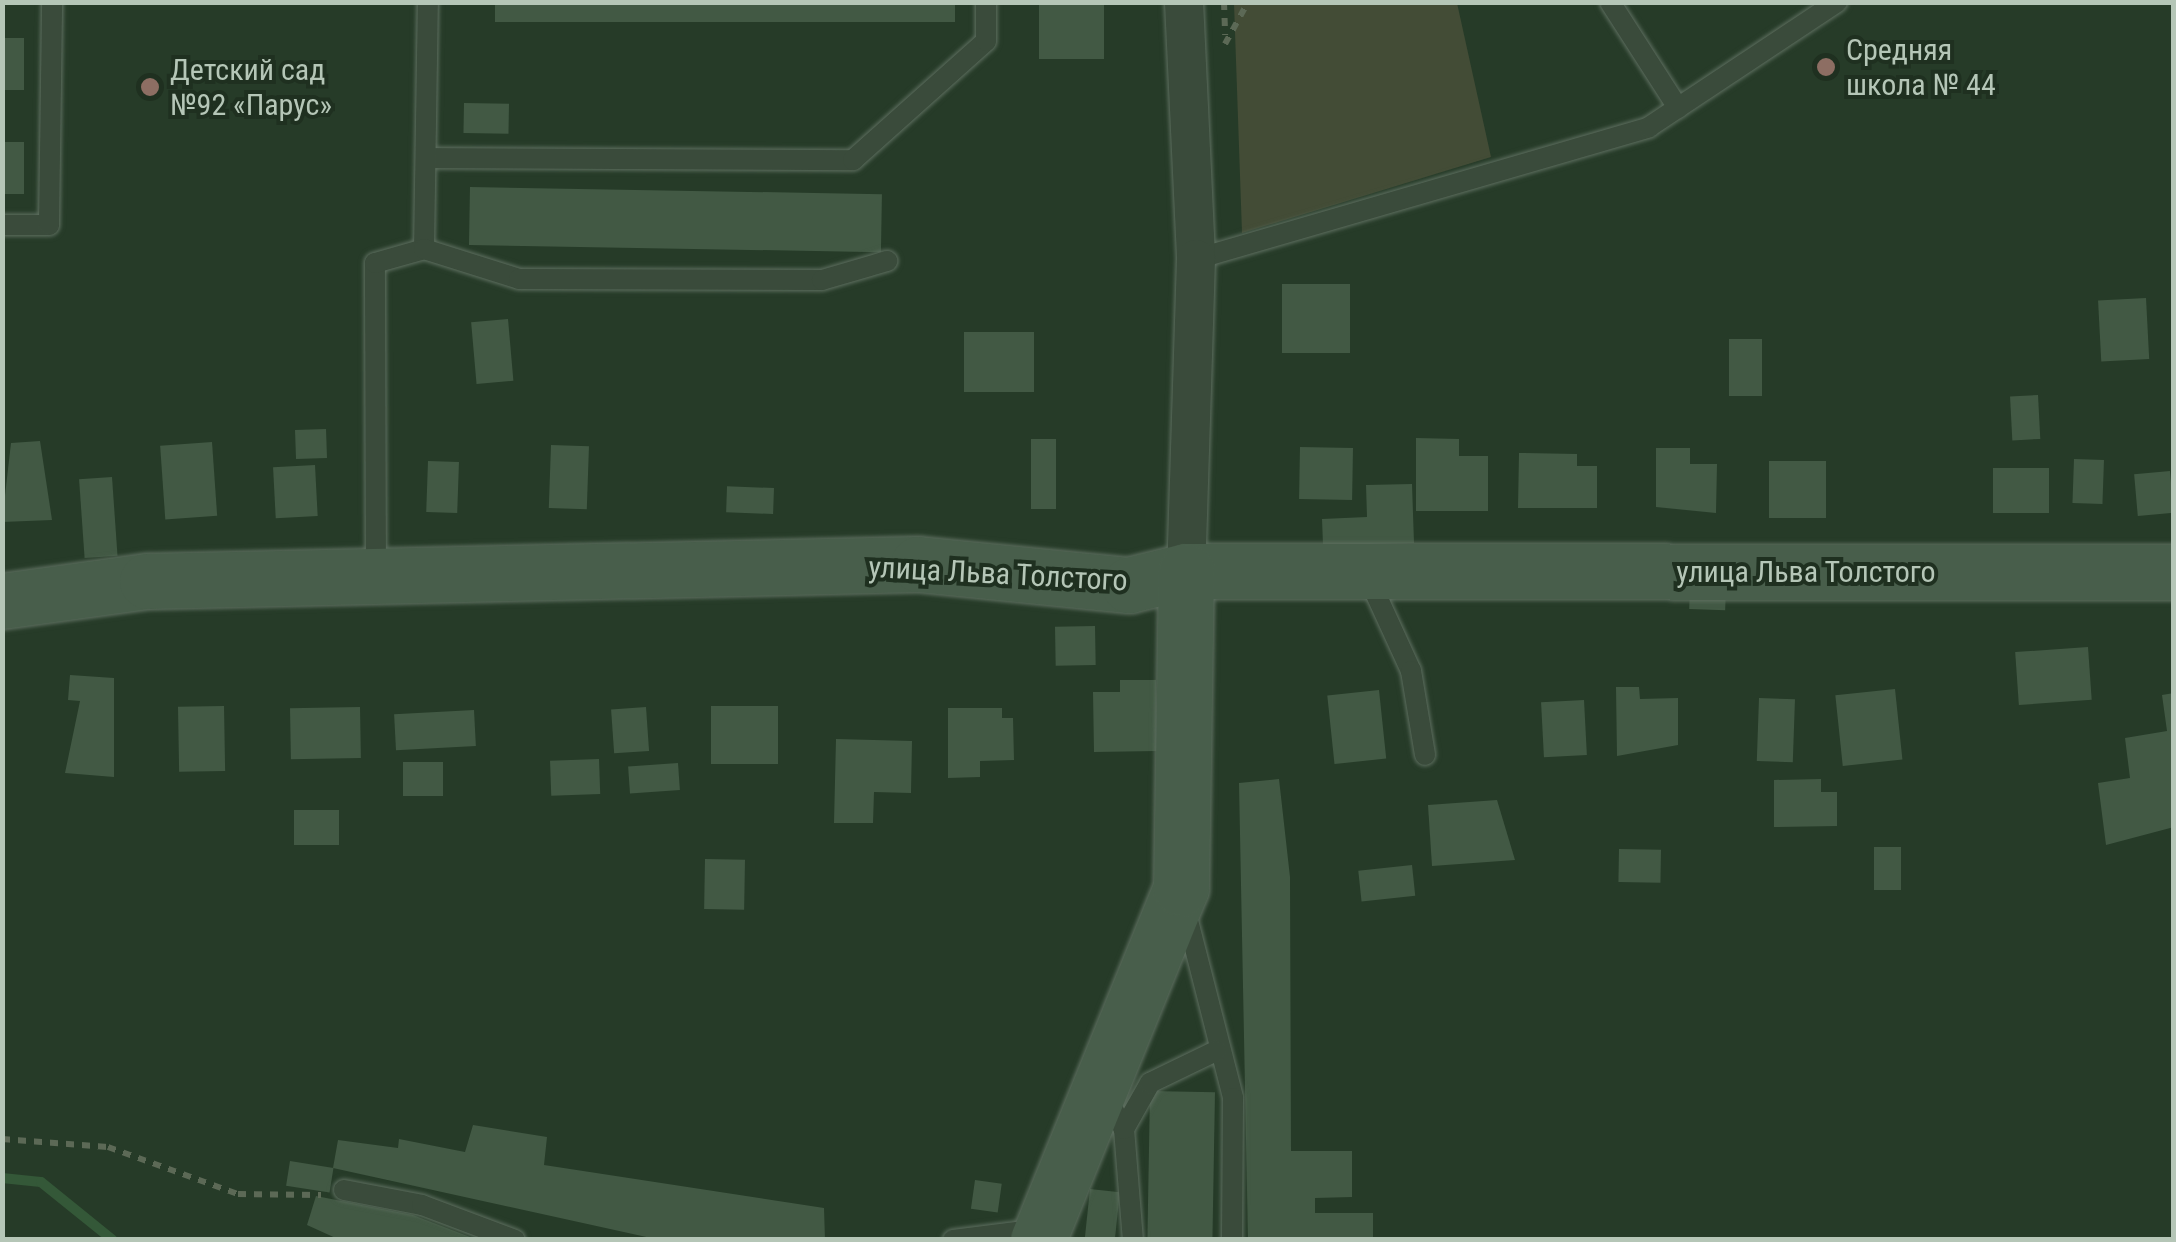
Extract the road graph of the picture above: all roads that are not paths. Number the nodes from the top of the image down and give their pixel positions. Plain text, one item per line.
1 (52, 2) edge
2 (428, 2) edge
3 (986, 2) edge
4 (1184, 2) edge
5 (1610, 2) edge
6 (1838, 2) edge
7 (1678, 108) junction
8 (426, 158) junction
9 (2, 225) edge
10 (424, 249) junction
11 (1196, 259) junction
12 (887, 261) dead end
13 (1186, 572) junction
14 (1365, 572) junction
15 (2174, 572) edge
16 (376, 581) junction
17 (2, 601) edge
18 (1425, 755) dead end
19 (1181, 888) junction
20 (1216, 1051) junction
21 (1112, 1109) junction
22 (344, 1190) road end
23 (1040, 1234) edge
24 (516, 1240) edge
25 (954, 1240) edge
26 (1133, 1240) edge
27 (1232, 1240) edge

1 - 9 lane
2 - 8 lane
3 - 8 lane
4 - 11 street
5 - 7 lane
6 - 7 lane
7 - 11 lane
8 - 10 lane
10 - 12 lane
10 - 16 lane
11 - 13 street
13 - 14 street, улица Льва Толстого
13 - 16 street, улица Льва Толстого
13 - 19 street
14 - 15 street, улица Льва Толстого
14 - 18 lane
16 - 17 street, улица Льва Толстого
19 - 20 lane
19 - 21 street
20 - 21 lane
20 - 27 lane
21 - 23 street
21 - 26 lane
22 - 24 lane
23 - 25 lane

